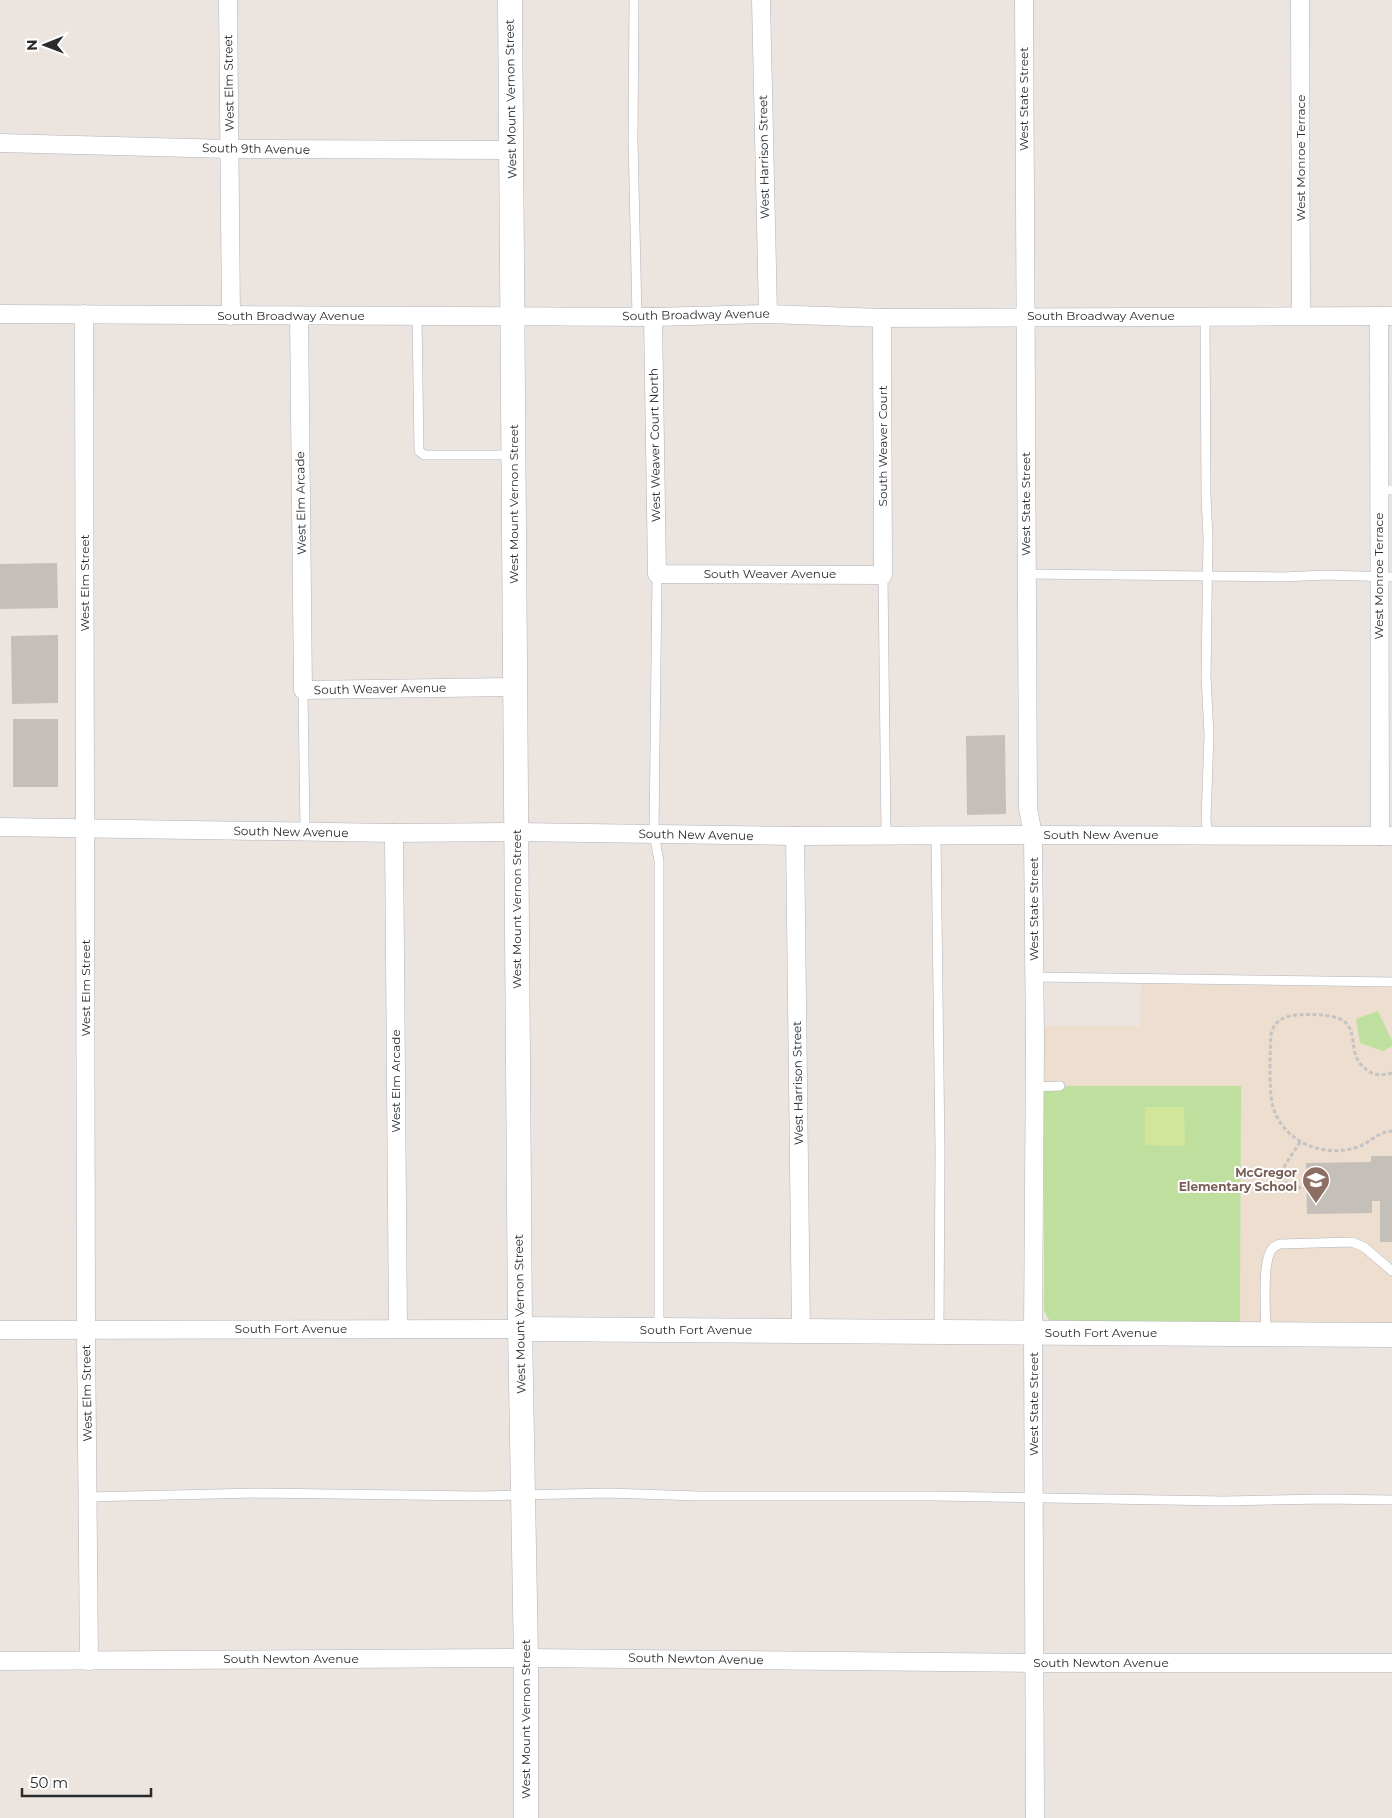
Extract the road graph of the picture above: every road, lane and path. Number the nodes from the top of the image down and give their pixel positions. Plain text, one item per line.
1 (228, 0) edge
2 (510, 0) edge
3 (634, 0) edge
4 (761, 0) edge
5 (1024, 0) edge
6 (1300, 0) edge
7 (0, 143) edge
8 (230, 149) junction
9 (512, 150) junction
10 (0, 314) edge
11 (84, 314) junction
12 (768, 314) junction
13 (417, 315) junction
14 (513, 315) junction
15 (230, 316) junction
16 (300, 316) junction
17 (645, 316) junction
18 (1025, 316) junction
19 (1206, 316) junction
20 (1302, 316) junction
21 (1385, 316) edge
22 (882, 318) junction
23 (514, 455) junction
24 (1386, 490) edge
25 (657, 574) junction
26 (1027, 574) junction
27 (883, 575) junction
28 (1208, 577) junction
29 (1386, 577) edge
30 (516, 686) junction
31 (303, 690) junction
32 (1386, 741) edge
33 (0, 828) edge
34 (86, 829) junction
35 (305, 832) junction
36 (516, 832) junction
37 (394, 833) junction
38 (654, 834) junction
39 (886, 835) junction
40 (936, 835) junction
41 (1034, 835) junction
42 (1208, 835) junction
43 (796, 836) junction
44 (1386, 836) edge
45 (1034, 978) junction
46 (1392, 982) edge
47 (1392, 1073) edge
48 (1060, 1086) dead end
49 (1034, 1087) junction
50 (1392, 1131) edge
51 (1300, 1142) junction
52 (1306, 1188) dead end
53 (1392, 1271) edge
54 (520, 1328) junction
55 (398, 1329) junction
56 (0, 1330) edge
57 (86, 1330) junction
58 (659, 1330) junction
59 (801, 1330) junction
60 (939, 1332) junction
61 (1033, 1333) junction
62 (1266, 1334) junction
63 (1392, 1335) edge
64 (523, 1495) junction
65 (88, 1497) junction
66 (1034, 1498) junction
67 (1392, 1500) edge
68 (526, 1658) junction
69 (0, 1661) edge
70 (89, 1661) junction
71 (1035, 1663) junction
72 (1392, 1663) edge
73 (526, 1818) edge
74 (1035, 1818) edge

1 - 8 street, West Elm Street
2 - 9 street, West Mount Vernon Street
3 - 17 lane
4 - 12 street, West Harrison Street
5 - 18 street, West State Street
6 - 20 street, West Monroe Terrace
7 - 8 street, South 9th Avenue
8 - 9 street, South 9th Avenue
8 - 15 street, West Elm Street
9 - 14 street, West Mount Vernon Street
10 - 11 street, South Broadway Avenue
11 - 15 street, South Broadway Avenue
11 - 34 street, West Elm Street
12 - 17 street, South Broadway Avenue
12 - 22 street, South Broadway Avenue
13 - 14 street, South Broadway Avenue
13 - 16 street, South Broadway Avenue
13 - 23 lane
14 - 17 street, South Broadway Avenue
14 - 23 street, West Mount Vernon Street
15 - 16 street, South Broadway Avenue
16 - 31 street, West Elm Arcade
17 - 25 street, West Weaver Court North
18 - 19 street, South Broadway Avenue
18 - 22 street, South Broadway Avenue
18 - 26 street, West State Street
19 - 20 street, South Broadway Avenue
19 - 28 lane
20 - 21 street, South Broadway Avenue
21 - 24 street, West Monroe Terrace
22 - 27 street, South Weaver Court
23 - 30 street, West Mount Vernon Street
24 - 29 street, West Monroe Terrace
25 - 27 street, South Weaver Avenue
25 - 38 lane
26 - 28 lane
26 - 41 street, West State Street
27 - 39 lane
28 - 29 lane
28 - 42 lane
29 - 32 street, West Monroe Terrace
30 - 31 street, South Weaver Avenue
30 - 36 street, West Mount Vernon Street
31 - 35 lane
32 - 44 street, West Monroe Terrace
33 - 34 street, South New Avenue
34 - 35 street, South New Avenue
34 - 57 street, West Elm Street
35 - 37 street, South New Avenue
36 - 37 street, South New Avenue
36 - 38 street, South New Avenue
36 - 54 street, West Mount Vernon Street
37 - 55 street, West Elm Arcade
38 - 43 street, South New Avenue
38 - 58 lane
39 - 40 street, South New Avenue
39 - 43 street, South New Avenue
40 - 41 street, South New Avenue
40 - 60 lane
41 - 42 street, South New Avenue
41 - 45 street, West State Street
42 - 44 street, South New Avenue
43 - 59 street, West Harrison Street
45 - 46 lane
45 - 49 street, West State Street
47 - 51 path
48 - 49 lane
49 - 61 street, West State Street
50 - 51 path
51 - 52 path
53 - 62 lane
54 - 55 street, South Fort Avenue
54 - 58 street, South Fort Avenue
54 - 64 street, West Mount Vernon Street
55 - 57 street, South Fort Avenue
56 - 57 street, South Fort Avenue
57 - 65 street, West Elm Street
58 - 59 street, South Fort Avenue
59 - 60 street, South Fort Avenue
60 - 61 street, South Fort Avenue
61 - 62 street, South Fort Avenue
61 - 66 street, West State Street
62 - 63 street, South Fort Avenue
64 - 65 lane
64 - 66 lane
64 - 68 street, West Mount Vernon Street
65 - 70 street, West Elm Street
66 - 67 lane
66 - 71 street, West State Street
68 - 70 street, South Newton Avenue
68 - 71 street, South Newton Avenue
68 - 73 street, West Mount Vernon Street
69 - 70 street, South Newton Avenue
71 - 72 street, South Newton Avenue
71 - 74 street, West State Street

